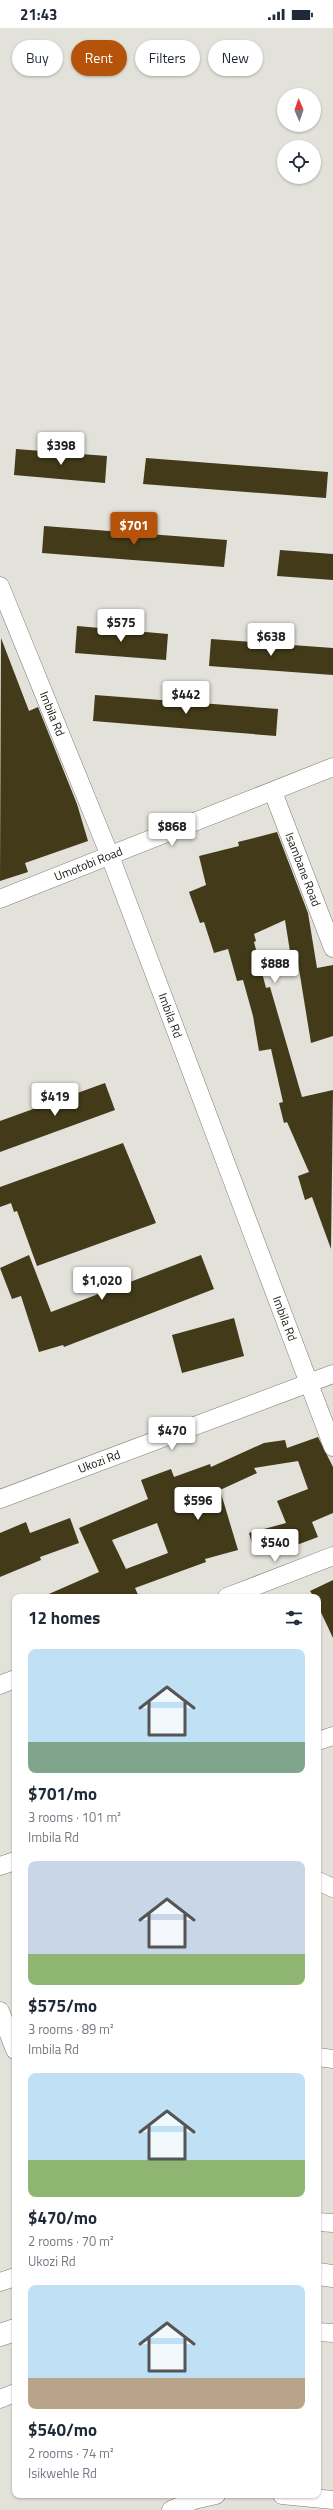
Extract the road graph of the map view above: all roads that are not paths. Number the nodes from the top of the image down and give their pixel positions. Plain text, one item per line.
1 (0, 586) edge
2 (333, 767) edge
3 (273, 792) junction
4 (110, 856) junction
5 (0, 899) edge
6 (333, 948) edge
7 (333, 1374) edge
8 (310, 1384) junction
9 (333, 1447) edge
10 (0, 1499) edge
11 (333, 1556) edge
12 (235, 1594) edge
13 (12, 1680) edge
14 (0, 1685) edge
15 (333, 1736) edge
16 (321, 1740) edge
17 (12, 1862) edge
18 (0, 1866) edge
19 (321, 1883) edge
20 (333, 1888) edge
21 (0, 2011) edge
22 (12, 2042) edge
23 (321, 2057) edge
24 (333, 2059) edge
25 (321, 2222) edge
26 (333, 2223) edge
27 (321, 2274) edge
28 (333, 2276) edge
29 (12, 2278) edge
30 (0, 2282) edge
31 (12, 2331) edge
32 (321, 2332) edge
33 (333, 2333) edge
34 (0, 2335) edge
35 (12, 2394) edge
36 (0, 2399) edge
37 (203, 2498) edge
38 (313, 2498) edge
39 (333, 2500) edge
40 (171, 2510) edge

1 - 4 street, Imbila Rd
2 - 3 street, Umotobi Road
3 - 4 street, Umotobi Road
3 - 6 street, Isambane Road
4 - 5 street, Umotobi Road
4 - 8 street, Imbila Rd
7 - 8 street, Ukozi Rd
8 - 9 street, Imbila Rd
8 - 10 street, Ukozi Rd
11 - 12 street
13 - 14 street
15 - 16 street
17 - 18 street
19 - 20 street
21 - 22 street
23 - 24 street
25 - 26 street
27 - 28 street
29 - 30 street
31 - 34 street
32 - 33 street
35 - 36 street
37 - 40 street
38 - 39 street

